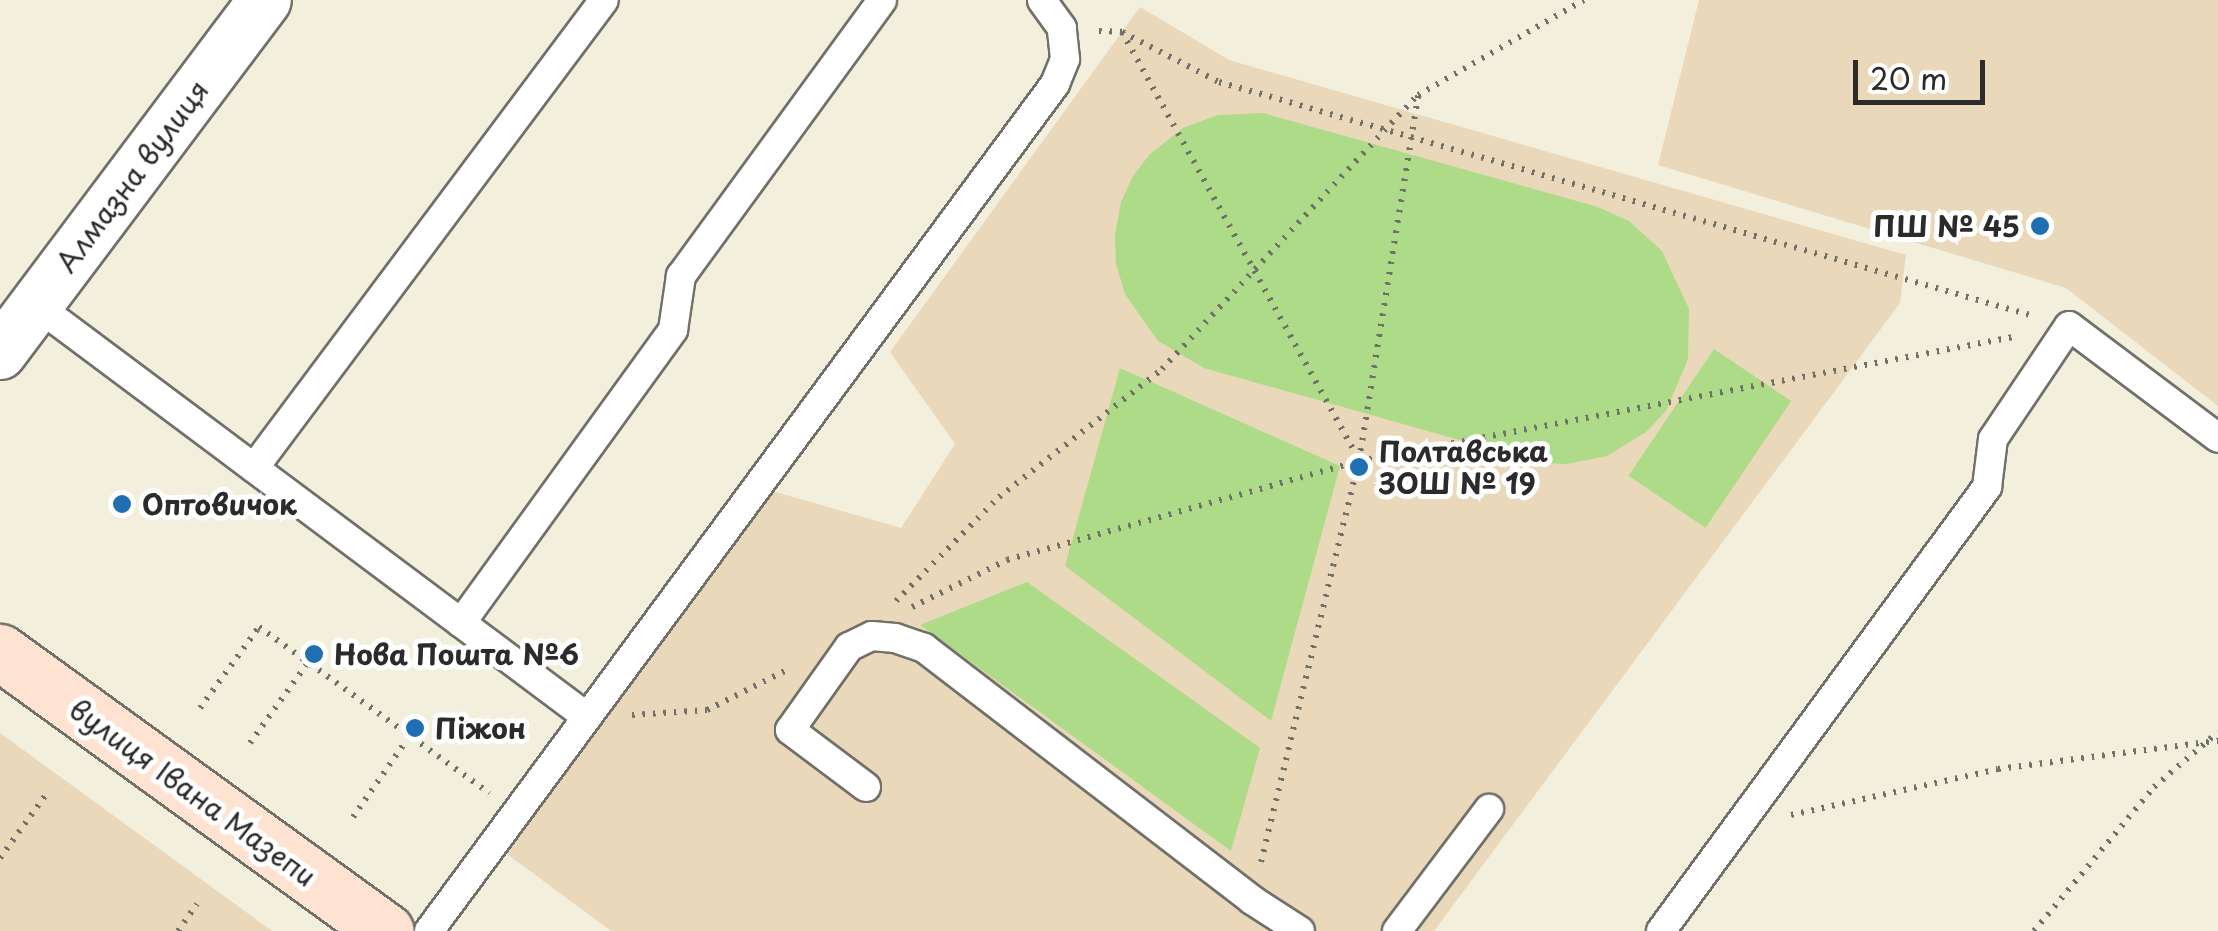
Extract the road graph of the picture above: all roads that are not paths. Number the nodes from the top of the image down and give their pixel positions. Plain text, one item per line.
1 (265, 0) edge
2 (604, 0) edge
3 (882, 0) edge
4 (1042, 0) edge
5 (36, 305) junction
6 (0, 353) edge
7 (2218, 438) edge
8 (254, 468) junction
9 (461, 623) junction
10 (0, 652) edge
11 (587, 717) junction
12 (866, 788) dead end
13 (1488, 809) dead end
14 (386, 931) edge
15 (429, 931) edge
16 (1300, 931) edge
17 (1398, 931) edge
18 (1661, 931) edge

1 - 5 street, Алмазна вулиця
2 - 8 lane
3 - 9 lane
4 - 11 lane
5 - 6 street, Алмазна вулиця
5 - 8 lane
7 - 18 lane
8 - 9 lane
9 - 11 lane
10 - 14 main road, вулиця Івана Мазепи
11 - 15 lane
12 - 16 lane
13 - 17 lane

